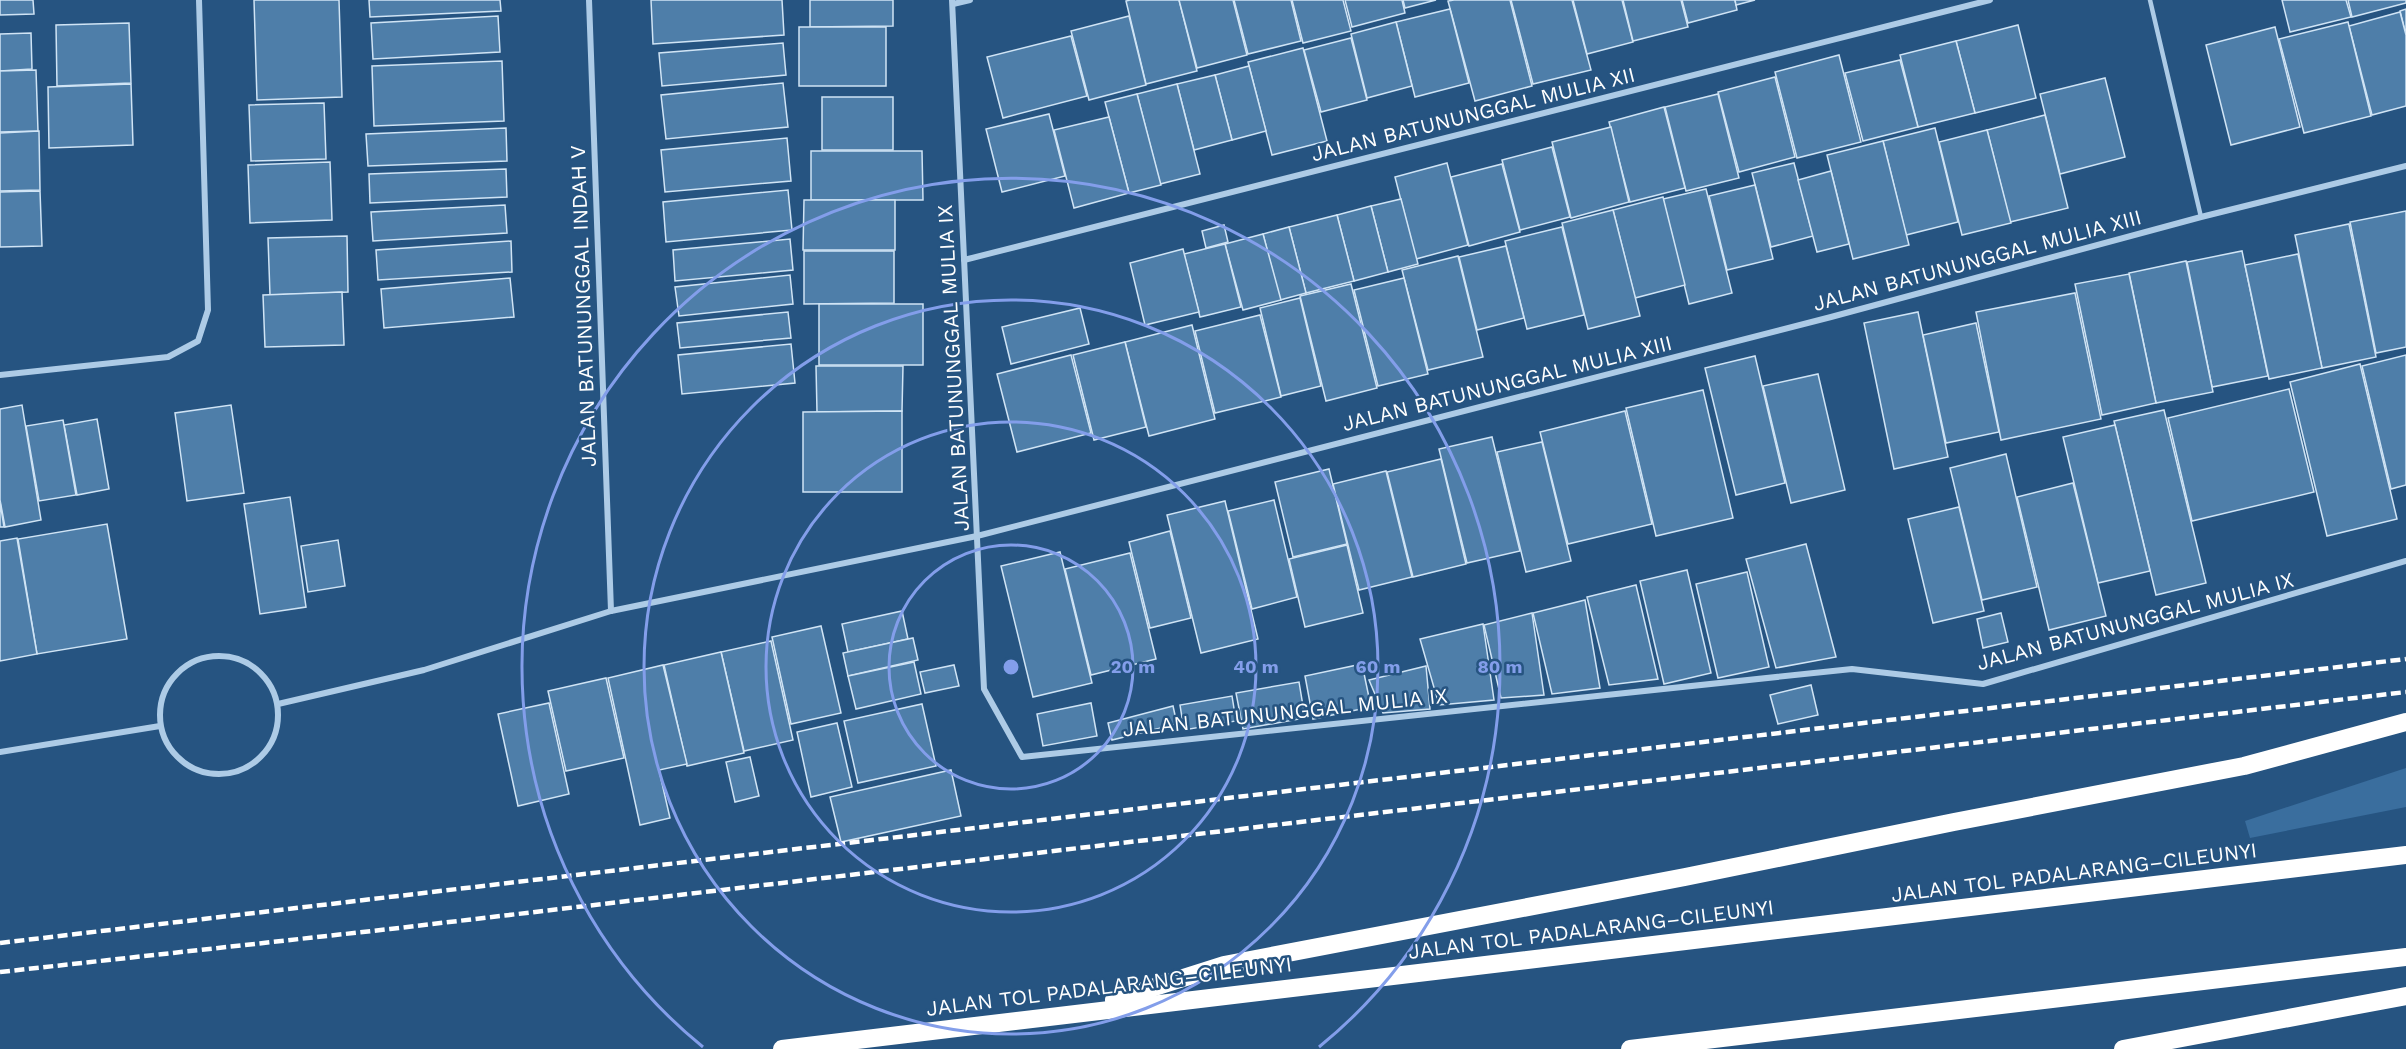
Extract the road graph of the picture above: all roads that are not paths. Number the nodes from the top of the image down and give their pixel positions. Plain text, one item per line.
1 (199, 0) edge
2 (589, 0) edge
3 (970, 0) edge
4 (1990, 0) edge
5 (2150, 0) edge
6 (952, 2) edge
7 (2406, 165) edge
8 (2201, 217) junction
9 (964, 260) junction
10 (0, 375) edge
11 (977, 536) junction
12 (2406, 561) edge
13 (611, 611) junction
14 (278, 704) junction
15 (2406, 722) edge
16 (160, 726) junction
17 (0, 752) edge
18 (2406, 855) edge
19 (2406, 957) edge
20 (2406, 996) edge
21 (1072, 1013) junction
22 (782, 1049) edge
23 (1630, 1049) edge
24 (2123, 1049) edge

1 - 10 street
2 - 13 street, JALAN BATUNUNGGAL INDAH V
3 - 6 street
4 - 9 street, JALAN BATUNUNGGAL MULIA XII
5 - 8 lane
6 - 9 street, JALAN BATUNUNGGAL MULIA IX
7 - 8 street, JALAN BATUNUNGGAL MULIA XIII
8 - 11 street, JALAN BATUNUNGGAL MULIA XIII
9 - 11 street, JALAN BATUNUNGGAL MULIA IX
11 - 12 street, JALAN BATUNUNGGAL MULIA IX
11 - 13 street, JALAN BATUNUNGGAL MULIA XIII
13 - 14 street, JALAN BATUNUNGGAL MULIA XIII
14 - 16 street
14 - 16 street
15 - 21 highway
16 - 17 street
18 - 21 highway, JALAN TOL PADALARANG–CILEUNYI
19 - 23 highway
20 - 24 highway
21 - 22 highway, JALAN TOL PADALARANG–CILEUNYI

